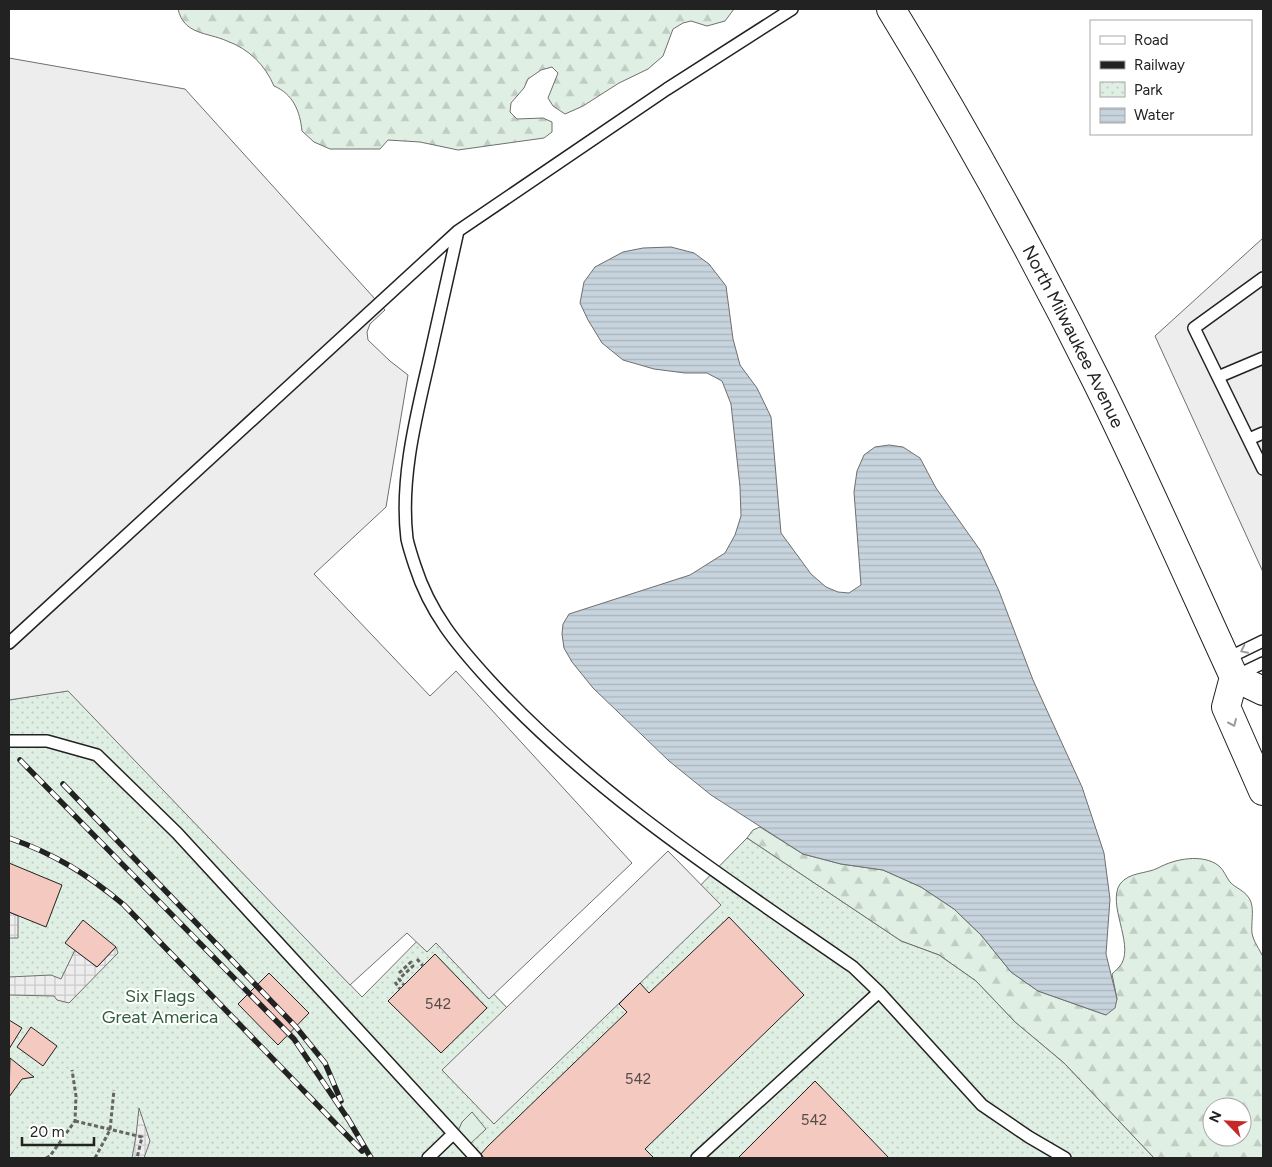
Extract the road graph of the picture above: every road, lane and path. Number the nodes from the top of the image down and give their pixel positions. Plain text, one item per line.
1 (792, 9) edge
2 (891, 9) edge
3 (458, 231) junction
4 (1263, 278) edge
5 (1263, 358) edge
6 (1218, 377) junction
7 (1263, 433) edge
8 (1249, 440) junction
9 (1263, 469) edge
10 (1263, 641) edge
11 (9, 643) edge
12 (1263, 663) edge
13 (1230, 668) junction
14 (1263, 691) edge
15 (9, 741) edge
16 (1263, 792) edge
17 (418, 959) dead end
18 (423, 966) dead end
19 (399, 974) dead end
20 (395, 982) dead end
21 (404, 985) dead end
22 (400, 988) dead end
23 (879, 992) junction
24 (72, 1070) dead end
25 (114, 1090) dead end
26 (75, 1121) junction
27 (110, 1130) junction
28 (453, 1134) junction
29 (51, 1157) edge
30 (46, 1158) edge
31 (95, 1158) edge
32 (137, 1158) edge
33 (428, 1158) edge
34 (476, 1158) edge
35 (697, 1158) edge
36 (1065, 1158) edge

1 - 3 lane
2 - 13 main road, North Milwaukee Avenue
3 - 11 lane
3 - 23 lane
4 - 6 lane
5 - 6 lane
6 - 8 lane
7 - 8 lane
8 - 9 lane
10 -> 13 lane
12 - 13 lane
13 - 14 main road
13 -> 16 main road
15 - 28 lane
17 - 18 path
19 - 21 path
20 - 22 path
23 - 35 lane
23 - 36 lane
24 - 26 path
25 - 27 path
26 - 27 path
26 - 29 path
27 - 31 path
27 - 32 path
28 - 33 lane
28 - 34 lane
29 - 30 path

